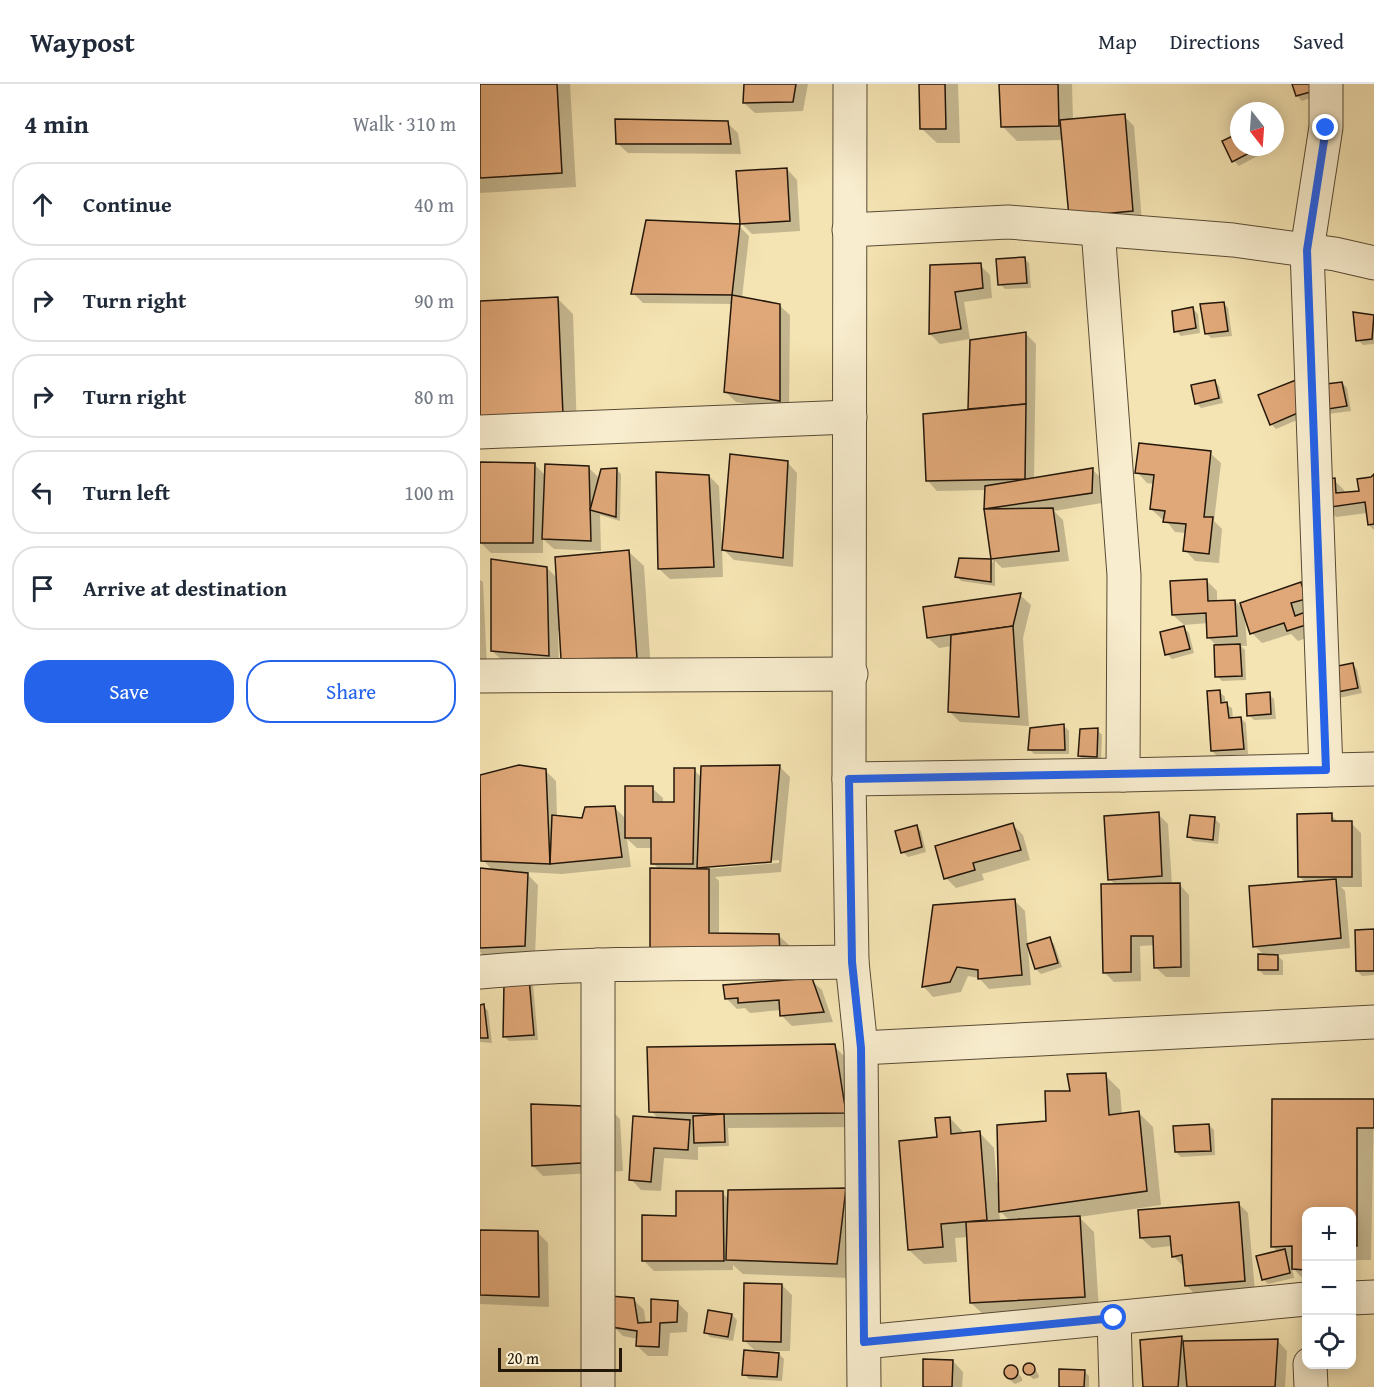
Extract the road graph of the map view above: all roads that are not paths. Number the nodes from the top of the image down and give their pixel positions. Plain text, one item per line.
1 (850, 84) edge
2 (1326, 84) edge
3 (1098, 229) junction
4 (849, 230) junction
5 (1307, 250) junction
6 (1374, 263) edge
7 (850, 417) junction
8 (480, 432) edge
9 (851, 674) junction
10 (480, 676) edge
11 (1374, 769) edge
12 (1326, 770) junction
13 (1123, 775) junction
14 (849, 779) junction
15 (852, 962) junction
16 (598, 965) junction
17 (480, 972) edge
18 (1374, 1022) edge
19 (861, 1048) junction
20 (1374, 1297) edge
21 (1356, 1298) edge
22 (1302, 1299) edge
23 (1114, 1318) junction
24 (864, 1342) junction
25 (1311, 1369) edge
26 (598, 1387) edge
27 (864, 1387) edge
28 (1116, 1387) edge
29 (1311, 1387) edge

1 - 4 street
2 - 5 street
3 - 4 street
3 - 5 street
3 - 13 street
4 - 7 street
5 - 6 street
5 - 12 street
7 - 8 street
7 - 9 street
9 - 10 street
9 - 14 street
11 - 12 street
12 - 13 street
13 - 14 street
14 - 15 street
15 - 16 street
15 - 19 street
16 - 17 street
16 - 26 street
18 - 19 street
19 - 24 street
20 - 21 street
22 - 23 street
23 - 24 street
23 - 28 street
24 - 27 street
25 - 29 street

